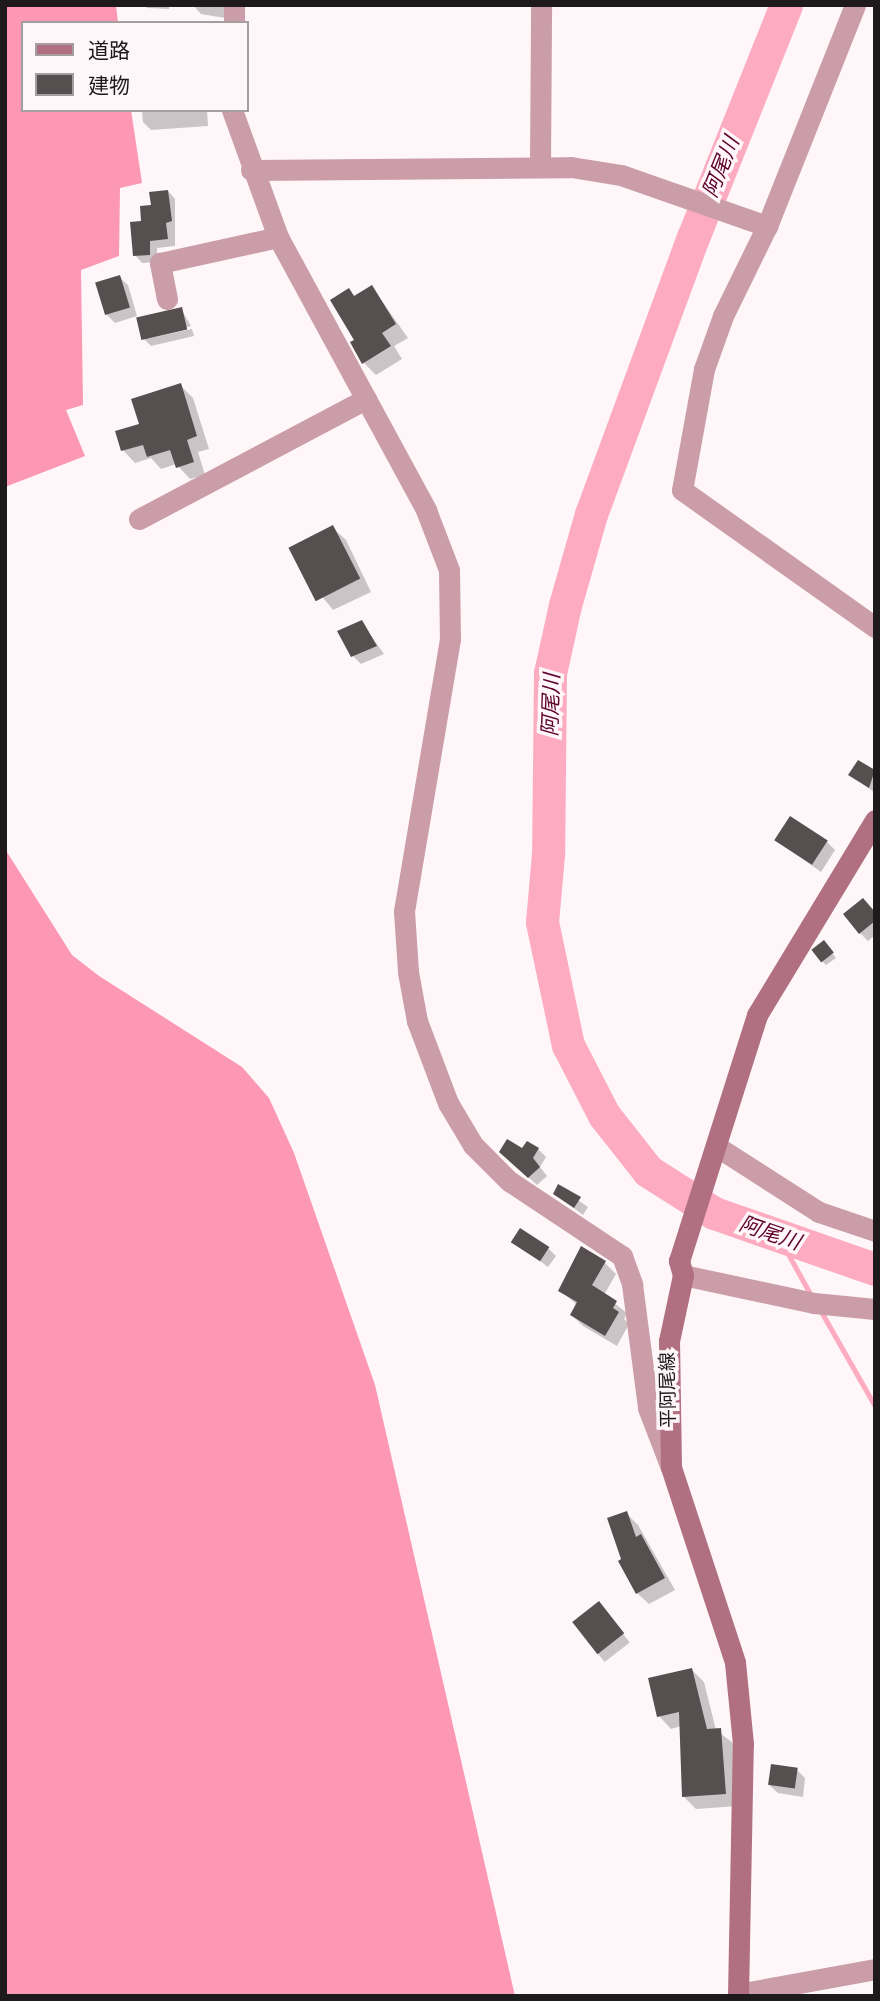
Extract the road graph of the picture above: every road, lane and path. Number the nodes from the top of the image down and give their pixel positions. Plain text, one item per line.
1 (541, 5) edge
2 (855, 5) edge
3 (233, 112) edge
4 (540, 164) junction
5 (251, 170) junction
6 (767, 226) junction
7 (278, 237) junction
8 (167, 299) dead end
9 (366, 399) junction
10 (139, 519) dead end
11 (875, 627) edge
12 (875, 820) edge
13 (714, 1152) junction
14 (875, 1231) edge
15 (681, 1268) junction
16 (875, 1309) edge
17 (671, 1467) junction
18 (875, 1969) edge
19 (738, 1995) edge

1 - 4 street
2 - 6 street
3 - 5 street
4 - 5 street
4 - 6 street
5 - 7 street
6 - 11 street
7 - 8 street
7 - 9 street
9 - 10 street
9 - 17 street
12 - 13 main road, 平阿尾線
13 - 14 street
13 - 15 main road, 平阿尾線
15 - 16 street
15 - 17 main road, 平阿尾線
17 - 19 main road, 平阿尾線
18 - 19 street

